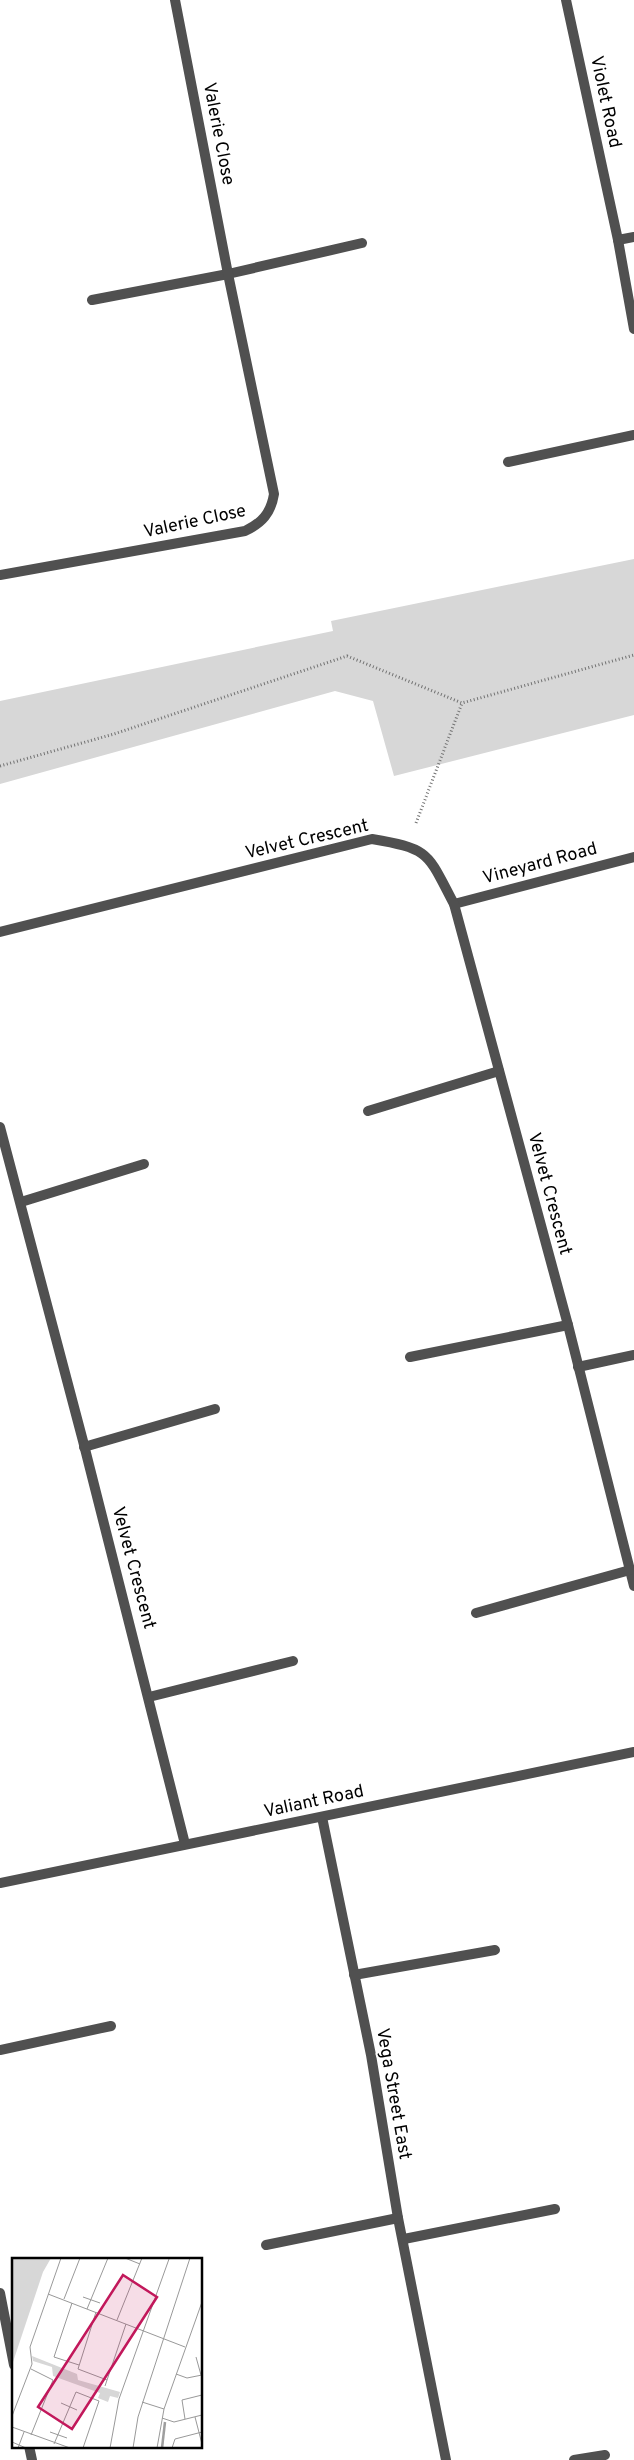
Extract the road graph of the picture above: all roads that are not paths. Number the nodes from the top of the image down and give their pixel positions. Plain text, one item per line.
1 (175, 0) edge
2 (566, 0) edge
3 (634, 237) edge
4 (618, 240) junction
5 (362, 243) dead end
6 (228, 274) junction
7 (92, 300) dead end
8 (634, 329) edge
9 (634, 435) edge
10 (508, 462) dead end
11 (0, 575) edge
12 (634, 856) edge
13 (454, 904) junction
14 (0, 932) edge
15 (499, 1071) junction
16 (368, 1111) dead end
17 (0, 1127) edge
18 (144, 1164) dead end
19 (21, 1202) junction
20 (568, 1325) junction
21 (634, 1355) edge
22 (410, 1358) dead end
23 (578, 1367) junction
24 (215, 1409) dead end
25 (84, 1447) junction
26 (630, 1570) junction
27 (634, 1586) edge
28 (476, 1613) dead end
29 (293, 1661) dead end
30 (149, 1697) junction
31 (634, 1752) edge
32 (322, 1817) junction
33 (185, 1844) junction
34 (0, 1883) edge
35 (494, 1950) dead end
36 (354, 1975) junction
37 (111, 2026) dead end
38 (0, 2050) edge
39 (555, 2209) dead end
40 (398, 2218) junction
41 (404, 2239) junction
42 (266, 2245) dead end
43 (0, 2293) edge
44 (12, 2355) edge
45 (605, 2456) dead end
46 (446, 2460) edge
47 (574, 2460) edge

1 - 6 street, Valerie Close
2 - 4 street, Violet Road
3 - 4 street
4 - 8 street, Violet Road
5 - 6 street
6 - 7 street
6 - 11 street, Valerie Close
9 - 10 street
12 - 13 street, Vineyard Road
13 - 14 street, Velvet Crescent
13 - 15 street, Velvet Crescent
15 - 16 street
15 - 20 street, Velvet Crescent
17 - 19 street, Velvet Crescent
18 - 19 street
19 - 25 street, Velvet Crescent
20 - 22 street
20 - 23 street, Velvet Crescent
21 - 23 street
23 - 26 street, Velvet Crescent
24 - 25 street
25 - 30 street, Velvet Crescent
26 - 27 street, Velvet Crescent
26 - 28 street
29 - 30 street
30 - 33 street, Velvet Crescent
31 - 32 street, Valiant Road
32 - 33 street, Valiant Road
32 - 36 street, Vega Street East
33 - 34 street, Valiant Road
35 - 36 street
36 - 40 street, Vega Street East
37 - 38 street
39 - 41 street
40 - 41 street, Vega Street East
40 - 42 street
41 - 46 street, Vega Street East
43 - 44 street
45 - 47 street

